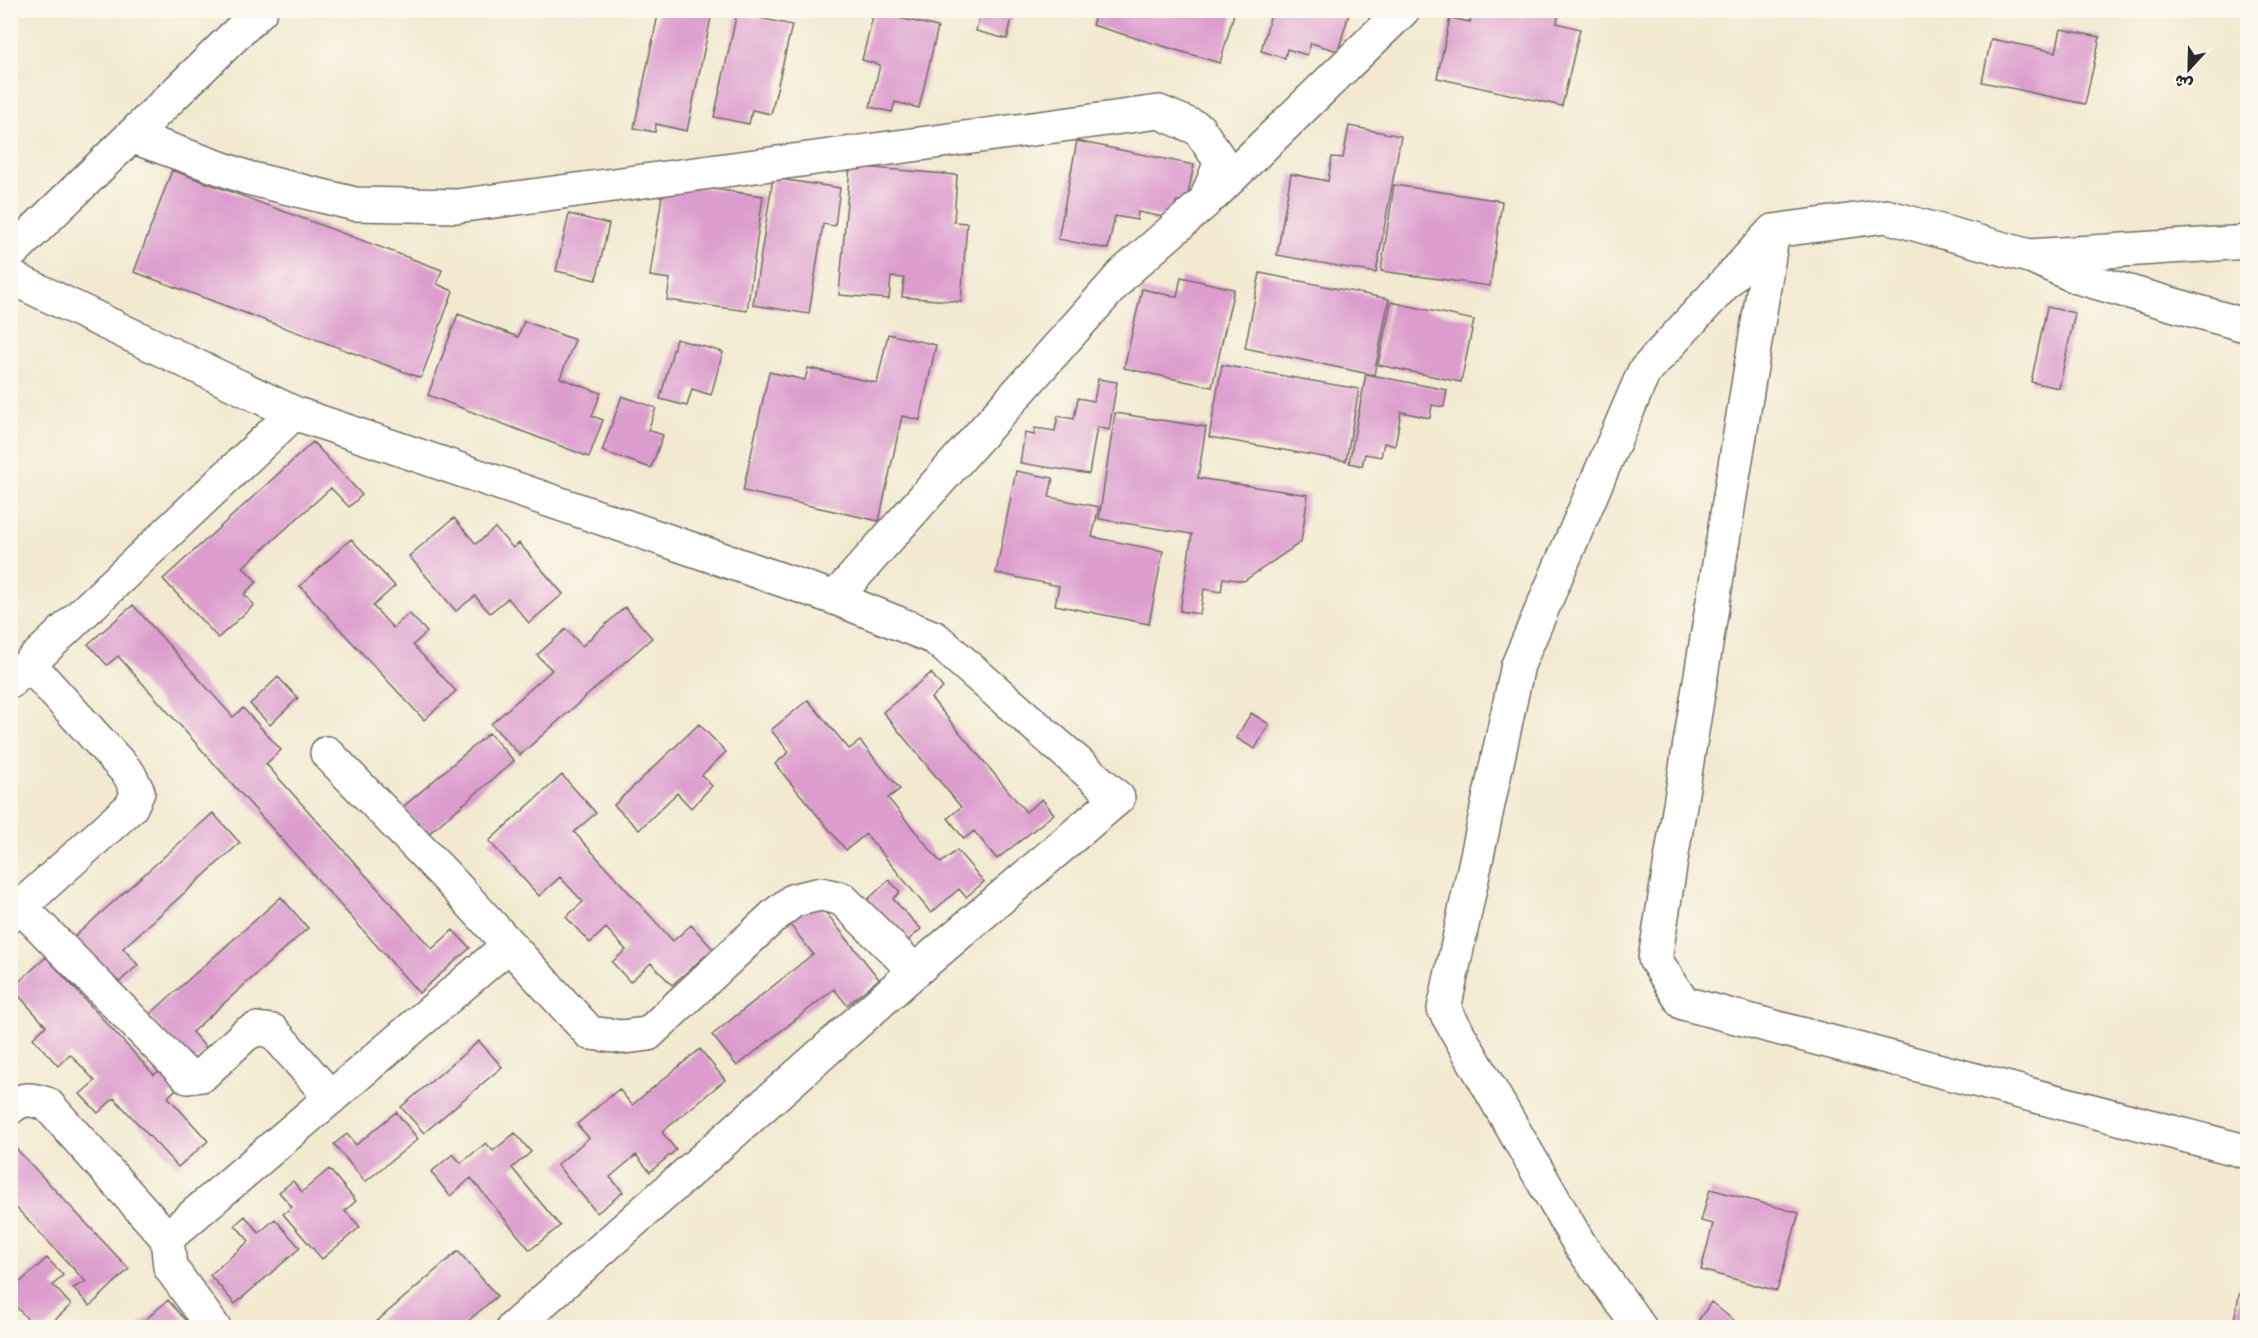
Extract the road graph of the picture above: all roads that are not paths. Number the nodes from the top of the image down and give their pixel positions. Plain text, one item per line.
1 (261, 10) edge
2 (1403, 10) edge
3 (131, 136) junction
4 (1205, 202) junction
5 (1773, 231) junction
6 (2247, 242) edge
7 (10, 254) edge
8 (2029, 256) junction
9 (10, 277) edge
10 (2247, 326) edge
11 (294, 413) junction
12 (835, 598) junction
13 (20, 673) edge
14 (327, 753) dead end
15 (16, 911) edge
16 (509, 945) junction
17 (915, 971) junction
18 (331, 1098) junction
19 (10, 1108) edge
20 (2247, 1152) edge
21 (167, 1238) junction
22 (214, 1328) edge
23 (513, 1328) edge
24 (1640, 1328) edge

1 - 3 street
2 - 4 street
3 - 4 street
3 - 7 street
4 - 12 street
5 - 8 street
5 - 20 street
5 - 24 street
6 - 8 street
8 - 10 street
9 - 11 street
11 - 12 street
11 - 13 street
12 - 17 street
13 - 15 street
14 - 16 street
15 - 18 street
16 - 17 street
16 - 18 street
17 - 23 street
18 - 21 street
19 - 21 street
21 - 22 street

